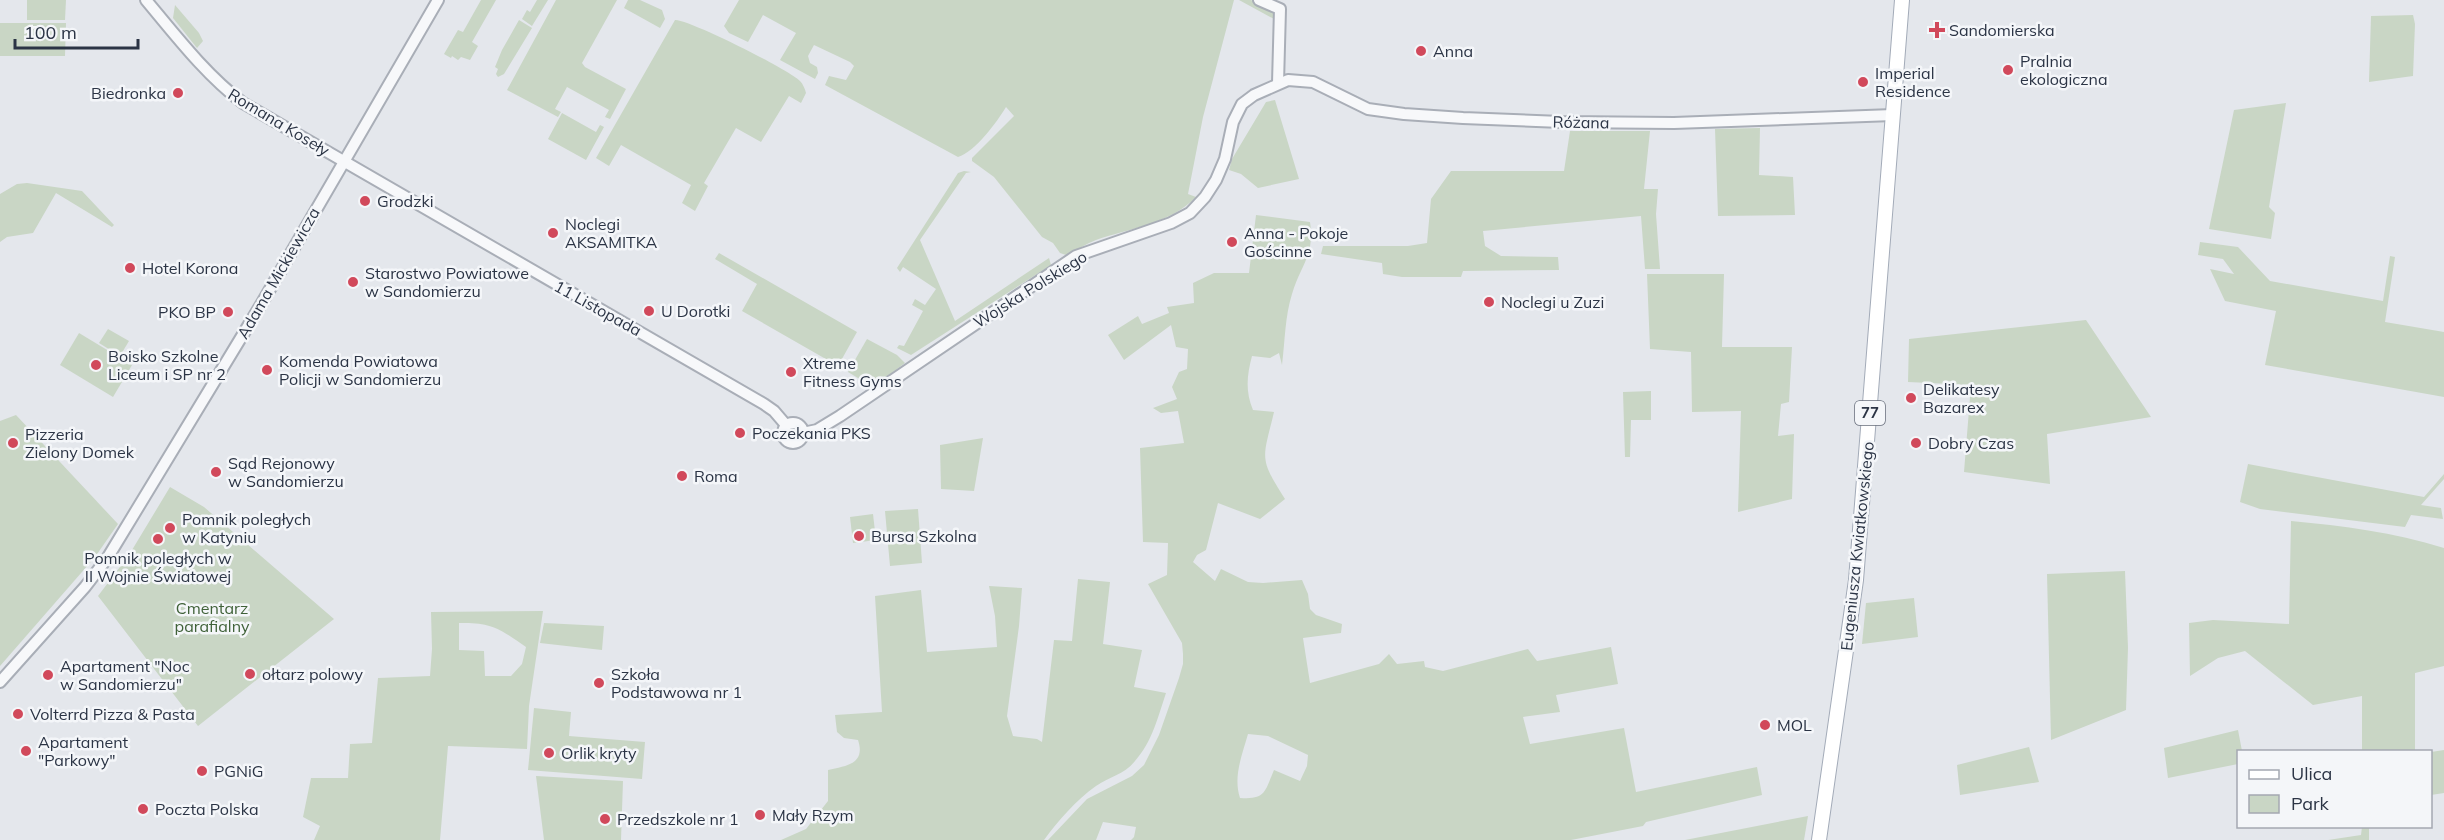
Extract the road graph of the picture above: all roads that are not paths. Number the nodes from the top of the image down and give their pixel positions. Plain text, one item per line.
1 (146, 0) edge
2 (438, 0) edge
3 (1258, 0) edge
4 (1902, 0) edge
5 (1278, 83) junction
6 (1893, 116) junction
7 (344, 160) junction
8 (803, 433) joint
9 (0, 682) edge
10 (1819, 840) edge

1 - 7 street, Romana Koseły
2 - 7 street, Adama Mickiewicza
3 - 5 street
4 - 6 main road, Eugeniusza Kwiatkowskiego / 77
5 - 6 street, Różana
5 - 8 street, Wojska Polskiego
6 - 10 main road, Eugeniusza Kwiatkowskiego / 77
7 - 8 street, 11 Listopada
7 - 9 street, Adama Mickiewicza

